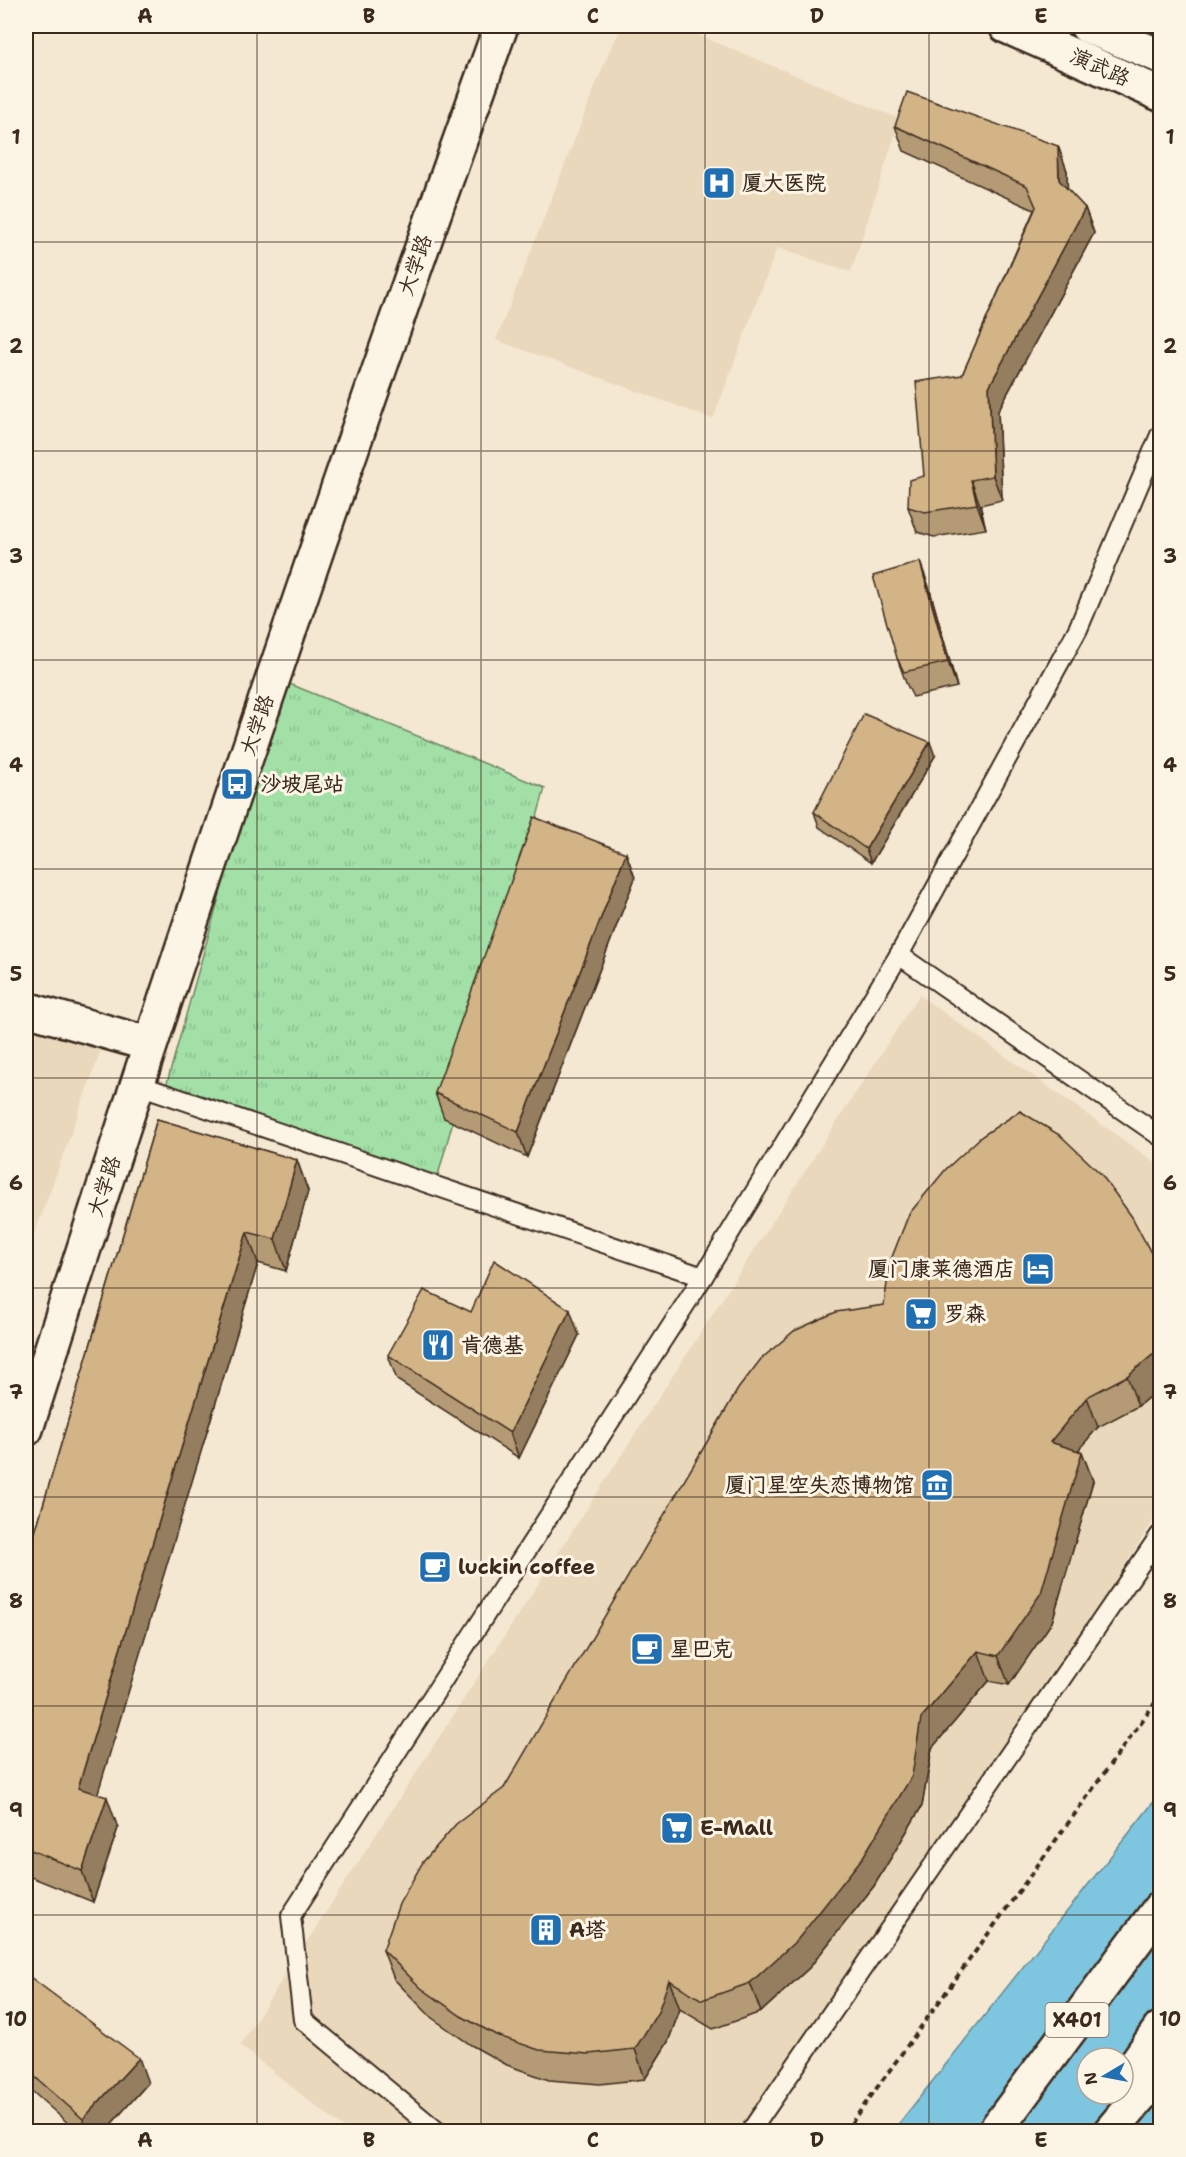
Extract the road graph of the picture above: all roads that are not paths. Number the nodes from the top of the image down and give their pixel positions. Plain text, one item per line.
1 (501, 26) edge
2 (1006, 26) edge
3 (1087, 26) edge
4 (1161, 56) edge
5 (1161, 94) edge
6 (1161, 435) edge
7 (898, 955) junction
8 (26, 1009) edge
9 (149, 1044) junction
10 (136, 1084) junction
11 (1161, 1136) edge
12 (704, 1277) junction
13 (26, 1429) edge
14 (1161, 1535) edge
15 (1161, 1908) edge
16 (1161, 2029) edge
17 (1135, 2065) edge
18 (1161, 2072) edge
19 (1106, 2106) edge
20 (438, 2132) edge
21 (750, 2132) edge
22 (994, 2132) edge
23 (1088, 2132) edge
24 (1110, 2132) edge

1 - 9 main road, 大学路
2 - 5 main road, 演武路
3 - 4 main road, 演武路
6 - 7 lane
7 - 11 lane
7 - 12 lane
8 - 9 main road
9 - 10 main road, 大学路
10 - 12 lane
10 - 13 main road, 大学路
12 - 20 lane
14 - 21 lane
15 - 22 main road, X401
16 - 17 main road
18 - 24 main road
19 - 23 main road

